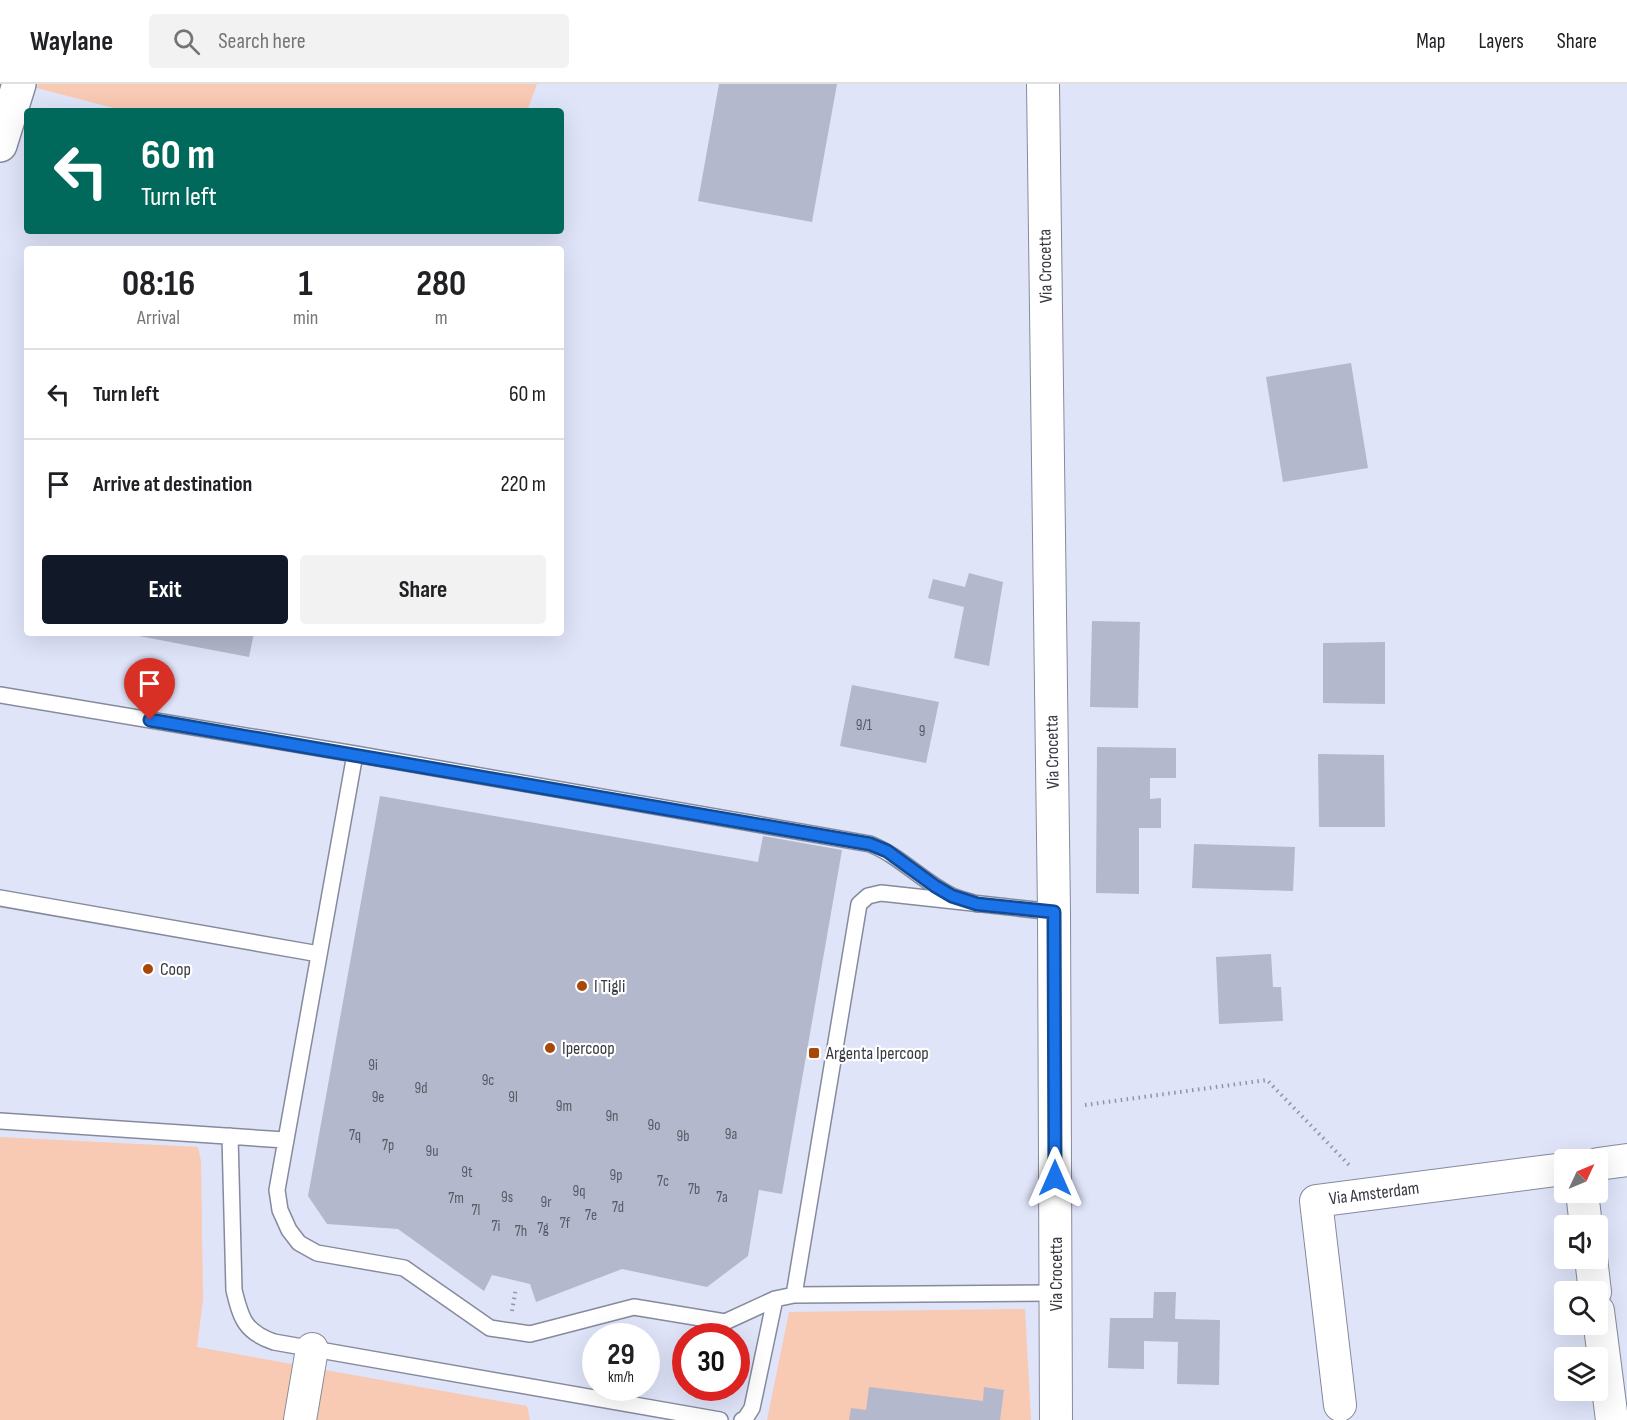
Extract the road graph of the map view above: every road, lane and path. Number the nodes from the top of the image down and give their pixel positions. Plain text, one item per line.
1 (19, 84) edge
2 (1043, 84) edge
3 (0, 145) edge
4 (0, 696) edge
5 (355, 754) junction
6 (0, 898) edge
7 (977, 904) junction
8 (1054, 912) junction
9 (319, 954) junction
10 (1055, 1109) junction
11 (0, 1121) edge
12 (230, 1136) junction
13 (285, 1140) junction
14 (1627, 1160) edge
15 (1608, 1163) edge
16 (1554, 1169) edge
17 (1377, 1193) junction
18 (1056, 1293) junction
19 (794, 1295) junction
20 (775, 1299) junction
21 (1601, 1335) edge
22 (312, 1349) junction
23 (1340, 1405) dead end
24 (300, 1420) edge
25 (720, 1420) edge
26 (742, 1420) edge
27 (1056, 1420) edge
28 (1612, 1420) edge

1 - 3 main road
2 - 8 street, Via Crocetta
4 - 5 lane
5 - 7 lane
5 - 9 lane
6 - 9 lane
7 - 8 lane
7 - 19 lane
8 - 10 street, Via Crocetta
9 - 13 lane
10 - 17 path
10 - 18 street, Via Crocetta
11 - 12 lane
12 - 13 lane
12 - 22 lane
13 - 20 lane
14 - 15 street
16 - 17 street, Via Amsterdam
17 - 23 street, Via Amsterdam
18 - 19 lane
18 - 27 street, Via Crocetta
19 - 20 lane
20 - 26 lane
21 - 28 street
22 - 24 street
22 - 25 lane

